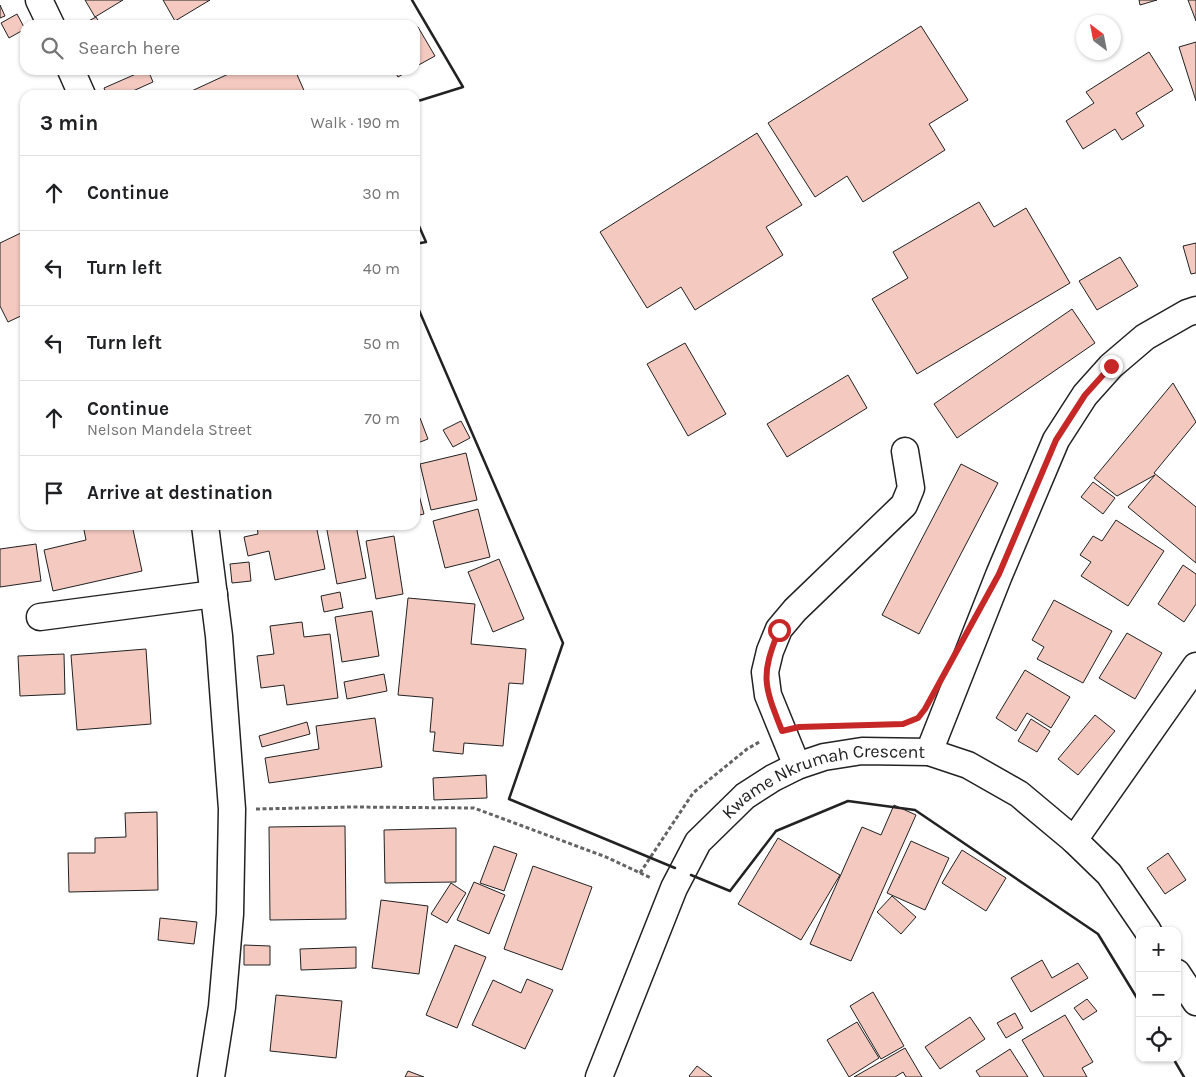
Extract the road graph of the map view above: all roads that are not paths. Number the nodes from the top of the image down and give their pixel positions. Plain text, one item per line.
1 (39, 0) edge
2 (48, 20) edge
3 (73, 75) edge
4 (80, 90) edge
5 (1196, 310) edge
6 (905, 451) dead end
7 (207, 530) edge
8 (214, 594) junction
9 (40, 617) dead end
10 (1196, 666) edge
11 (929, 752) junction
12 (797, 766) junction
13 (1074, 840) junction
14 (1145, 927) edge
15 (1181, 978) edge
16 (1196, 1002) edge
17 (211, 1077) edge
18 (599, 1077) edge

1 - 2 street
3 - 4 street
5 - 11 street
6 - 12 street
7 - 8 street
8 - 9 street
8 - 17 street
10 - 13 street
11 - 12 street, Kwame Nkrumah Crescent
11 - 13 street, Kwame Nkrumah Crescent
12 - 18 street, Kwame Nkrumah Crescent
13 - 14 street, Kwame Nkrumah Crescent
15 - 16 street

